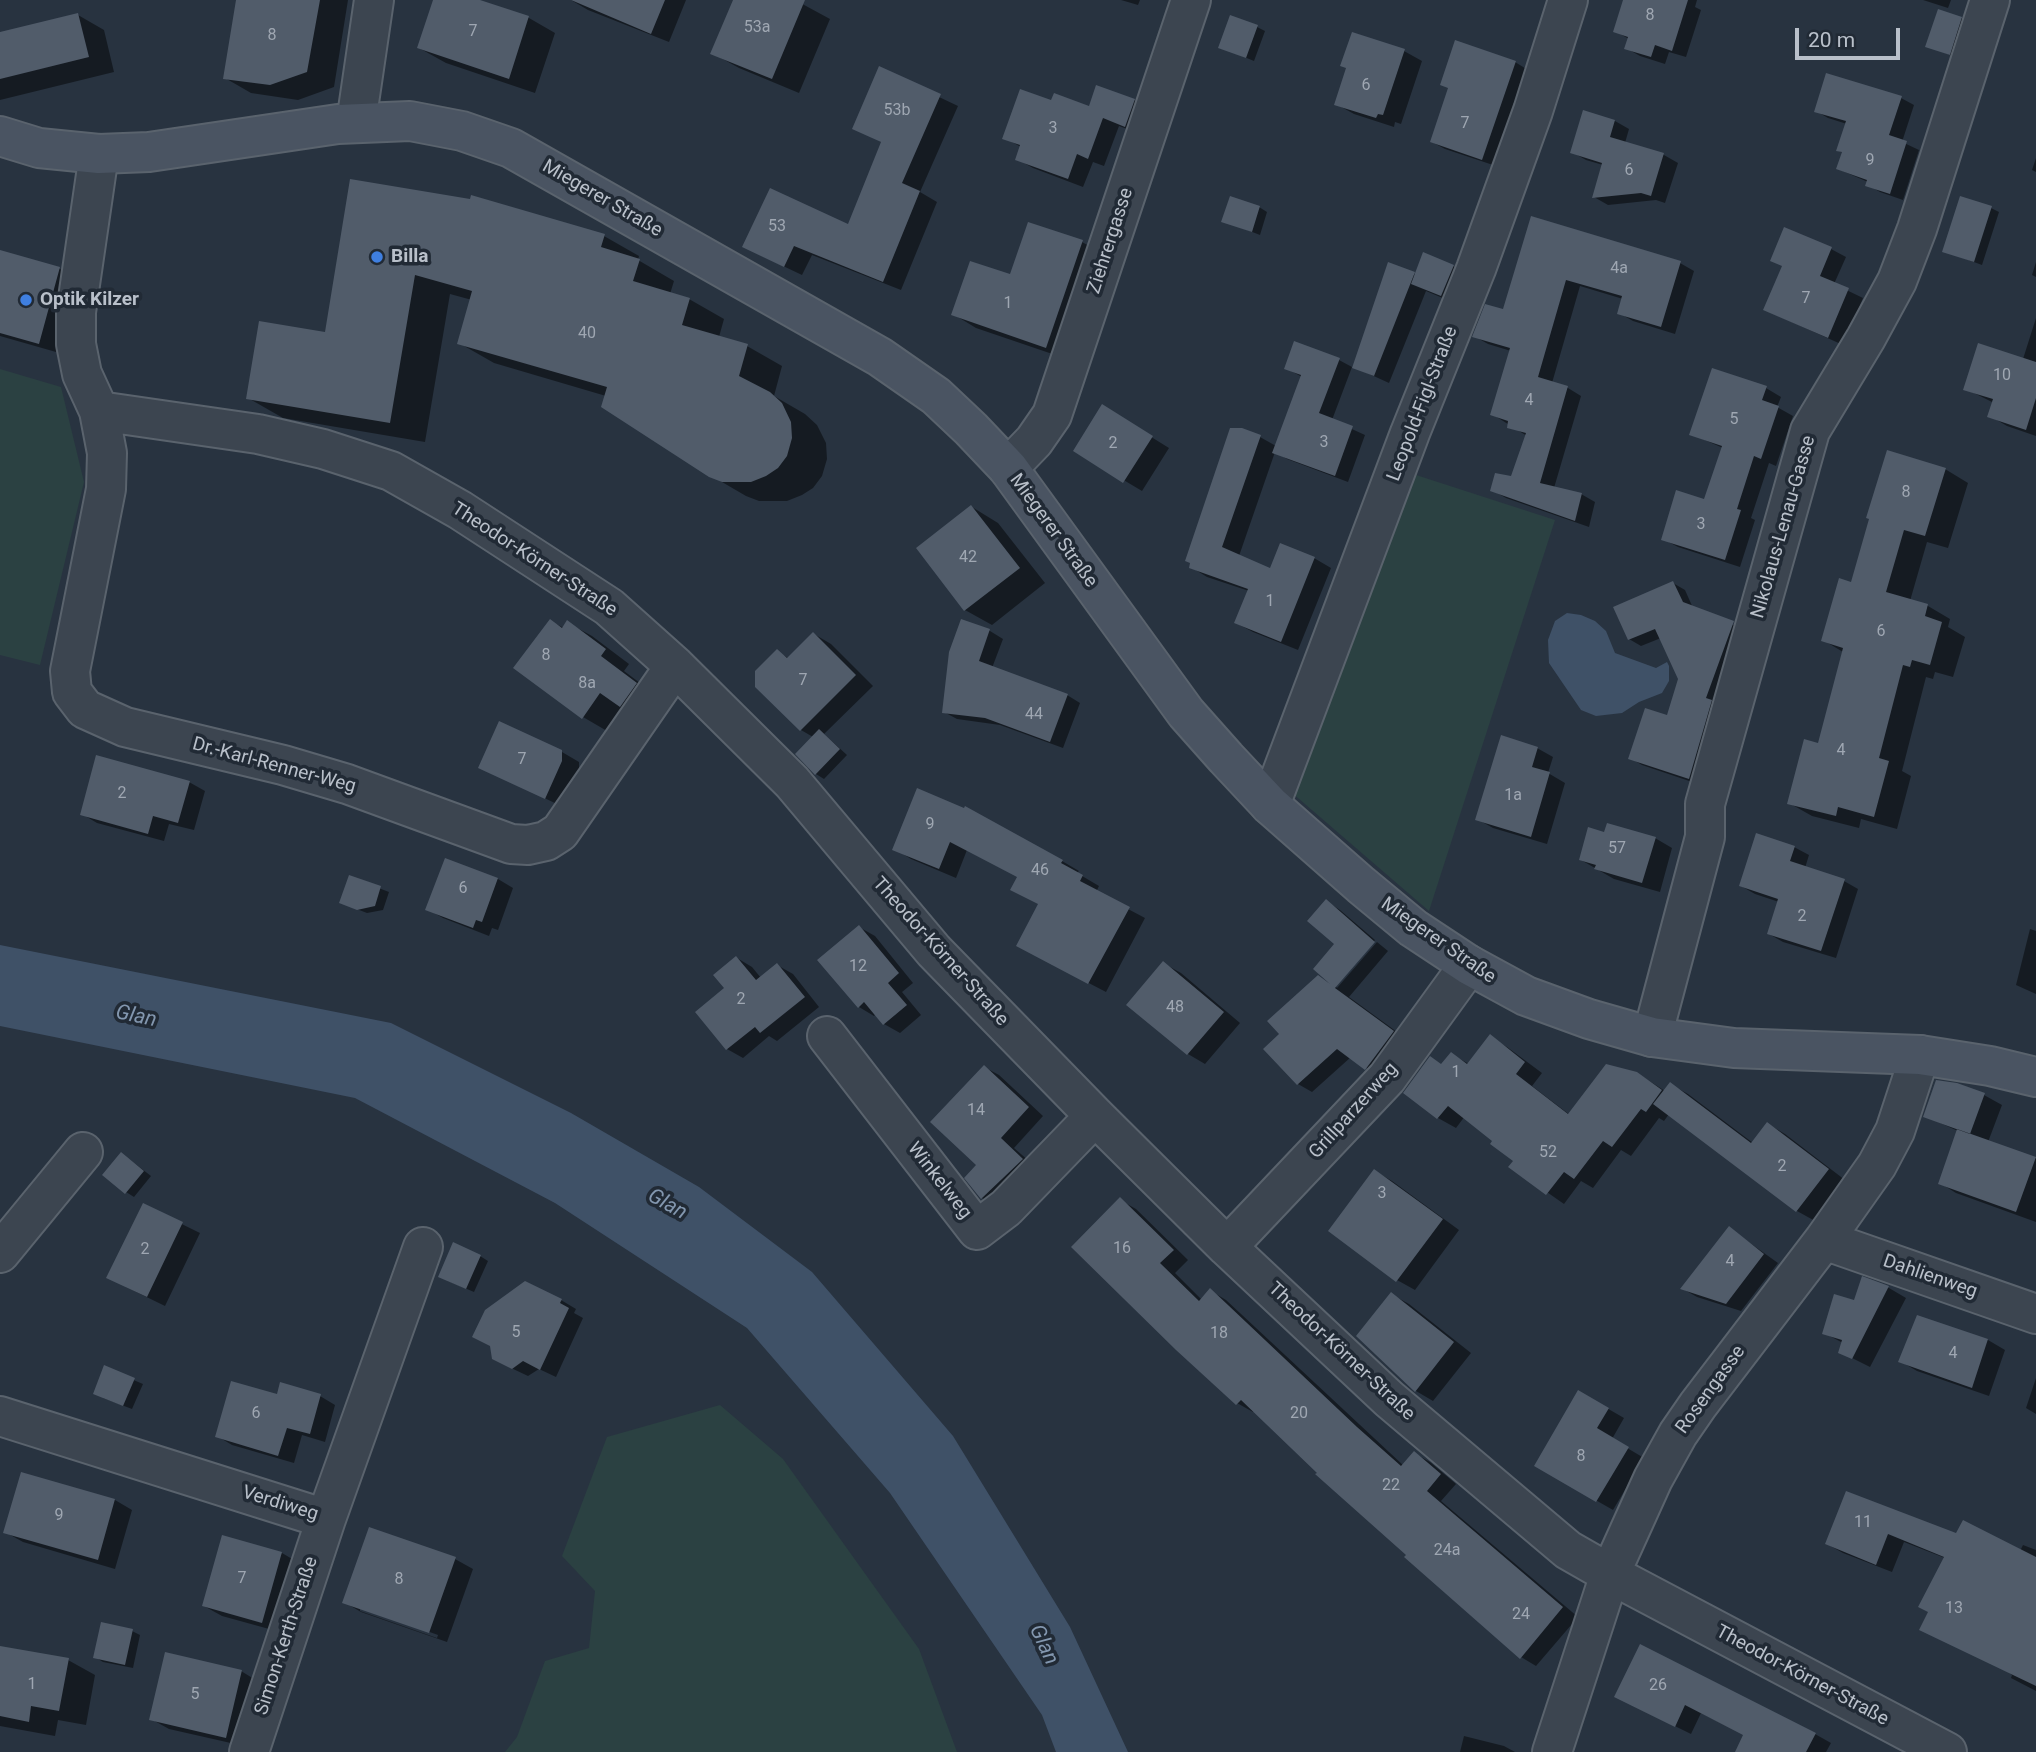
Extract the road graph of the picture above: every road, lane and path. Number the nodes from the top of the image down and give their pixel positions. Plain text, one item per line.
1 (374, 0) edge
2 (1191, 0) edge
3 (1568, 0) edge
4 (1990, 0) edge
5 (356, 123) junction
6 (0, 136) edge
7 (99, 154) junction
8 (99, 411) junction
9 (1008, 468) junction
10 (675, 666) junction
11 (1270, 805) junction
12 (1469, 965) junction
13 (827, 1036) dead end
14 (1652, 1037) junction
15 (1920, 1055) junction
16 (2036, 1077) edge
17 (1095, 1116) junction
18 (83, 1152) dead end
19 (1824, 1240) junction
20 (423, 1247) dead end
21 (1227, 1247) junction
22 (0, 1253) edge
23 (2036, 1314) edge
24 (0, 1416) edge
25 (326, 1519) junction
26 (1610, 1574) junction
27 (249, 1752) edge
28 (1552, 1752) edge
29 (1947, 1752) edge

1 - 5 street
2 - 9 street, Ziehrergasse
3 - 11 street, Leopold-Figl-Straße
4 - 14 street, Nikolaus-Lenau-Gasse
5 - 7 main road, Miegerer Straße
5 - 9 main road, Miegerer Straße
6 - 7 main road, Miegerer Straße
7 - 8 street
8 - 10 street, Theodor-Körner-Straße
8 - 10 street, Dr.-Karl-Renner-Weg
9 - 11 main road, Miegerer Straße
10 - 17 street, Theodor-Körner-Straße
11 - 12 main road, Miegerer Straße
12 - 14 main road, Miegerer Straße
12 - 21 street, Grillparzerweg
13 - 17 street, Winkelweg
14 - 15 main road, Miegerer Straße
15 - 16 main road, Miegerer Straße
15 - 19 street, Rosengasse
17 - 21 street, Theodor-Körner-Straße
18 - 22 street
19 - 23 street, Dahlienweg
19 - 26 street, Rosengasse
20 - 25 street, Verdiweg
21 - 26 street, Theodor-Körner-Straße
24 - 25 street, Verdiweg
25 - 27 street, Simon-Kerth-Straße
26 - 28 street, Rosengasse
26 - 29 street, Theodor-Körner-Straße

